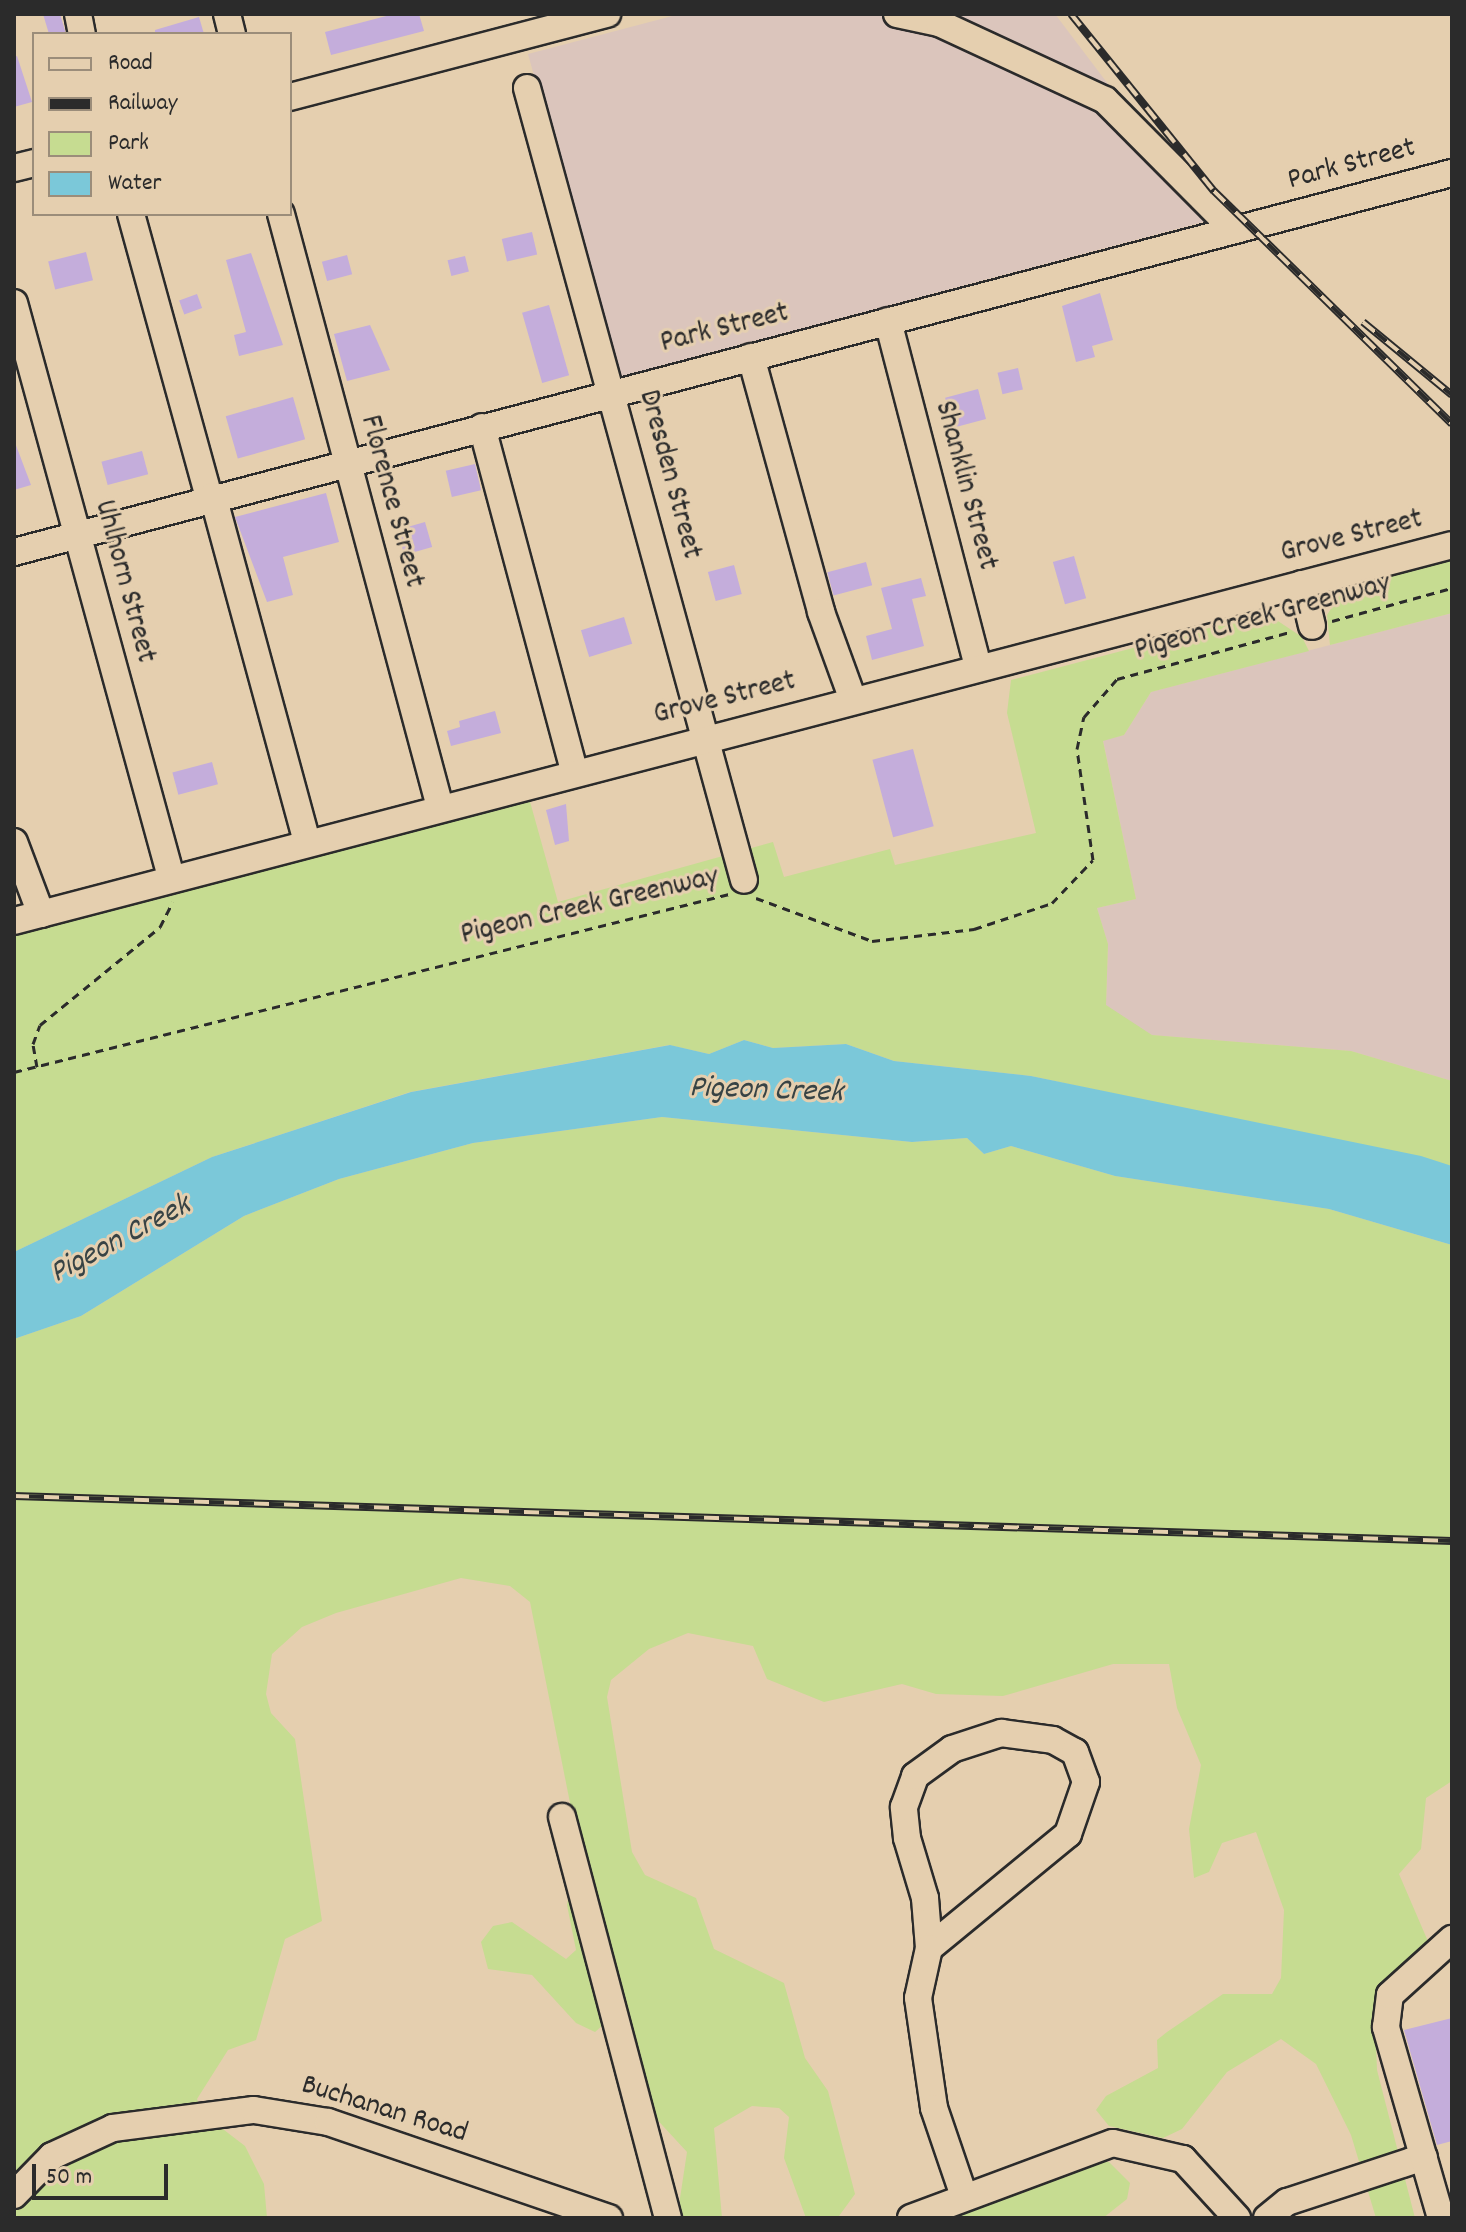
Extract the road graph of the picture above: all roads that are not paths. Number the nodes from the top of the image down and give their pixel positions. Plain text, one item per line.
1 (607, 14) edge
2 (897, 14) edge
3 (527, 88) dead end
4 (292, 96) edge
5 (1452, 173) edge
6 (132, 216) edge
7 (282, 216) edge
8 (1234, 230) junction
9 (14, 303) edge
10 (888, 321) junction
11 (751, 357) junction
12 (612, 392) junction
13 (482, 427) junction
14 (346, 462) junction
15 (211, 497) junction
16 (76, 534) junction
17 (1452, 545) edge
18 (14, 552) edge
19 (1302, 584) junction
20 (1312, 626) road end
21 (978, 667) junction
22 (853, 700) junction
23 (706, 736) junction
24 (574, 771) junction
25 (440, 807) junction
26 (14, 842) edge
27 (307, 842) junction
28 (171, 877) junction
29 (745, 890) road end
30 (41, 914) junction
31 (14, 921) edge
32 (562, 1817) dead end
33 (1452, 1939) edge
34 (929, 1948) junction
35 (1424, 2157) junction
36 (14, 2195) edge
37 (964, 2196) junction
38 (609, 2218) edge
39 (668, 2218) edge
40 (911, 2218) edge
41 (1237, 2218) edge
42 (1267, 2218) edge
43 (1441, 2218) edge

1 - 4 street
2 - 8 street
3 - 12 street, Dresden Street
5 - 8 street, Park Street
6 - 15 street
7 - 14 street, Florence Street
8 - 10 street, Park Street
9 - 16 street, Uhlhorn Street
10 - 11 street, Park Street
10 - 21 street, Shanklin Street
11 - 12 street, Park Street
11 - 22 street
12 - 13 street, Park Street
12 - 23 street, Dresden Street
13 - 14 street, Park Street
13 - 24 street
14 - 15 street, Park Street
14 - 25 street, Florence Street
15 - 16 street, Park Street
15 - 27 street
16 - 18 street, Park Street
16 - 28 street, Uhlhorn Street
17 - 19 street, Grove Street
19 - 20 street
19 - 21 street, Grove Street
21 - 22 street, Grove Street
22 - 23 street, Grove Street
23 - 24 street, Grove Street
23 - 29 street, Dresden Street
24 - 25 street, Grove Street
25 - 27 street, Grove Street
26 - 30 street
27 - 28 street, Grove Street
28 - 30 street, Grove Street
30 - 31 street, Grove Street
32 - 39 street
33 - 35 street
34 - 34 street
34 - 37 street
35 - 42 street
35 - 43 street
36 - 38 street, Buchanan Road
37 - 40 street
37 - 41 street

